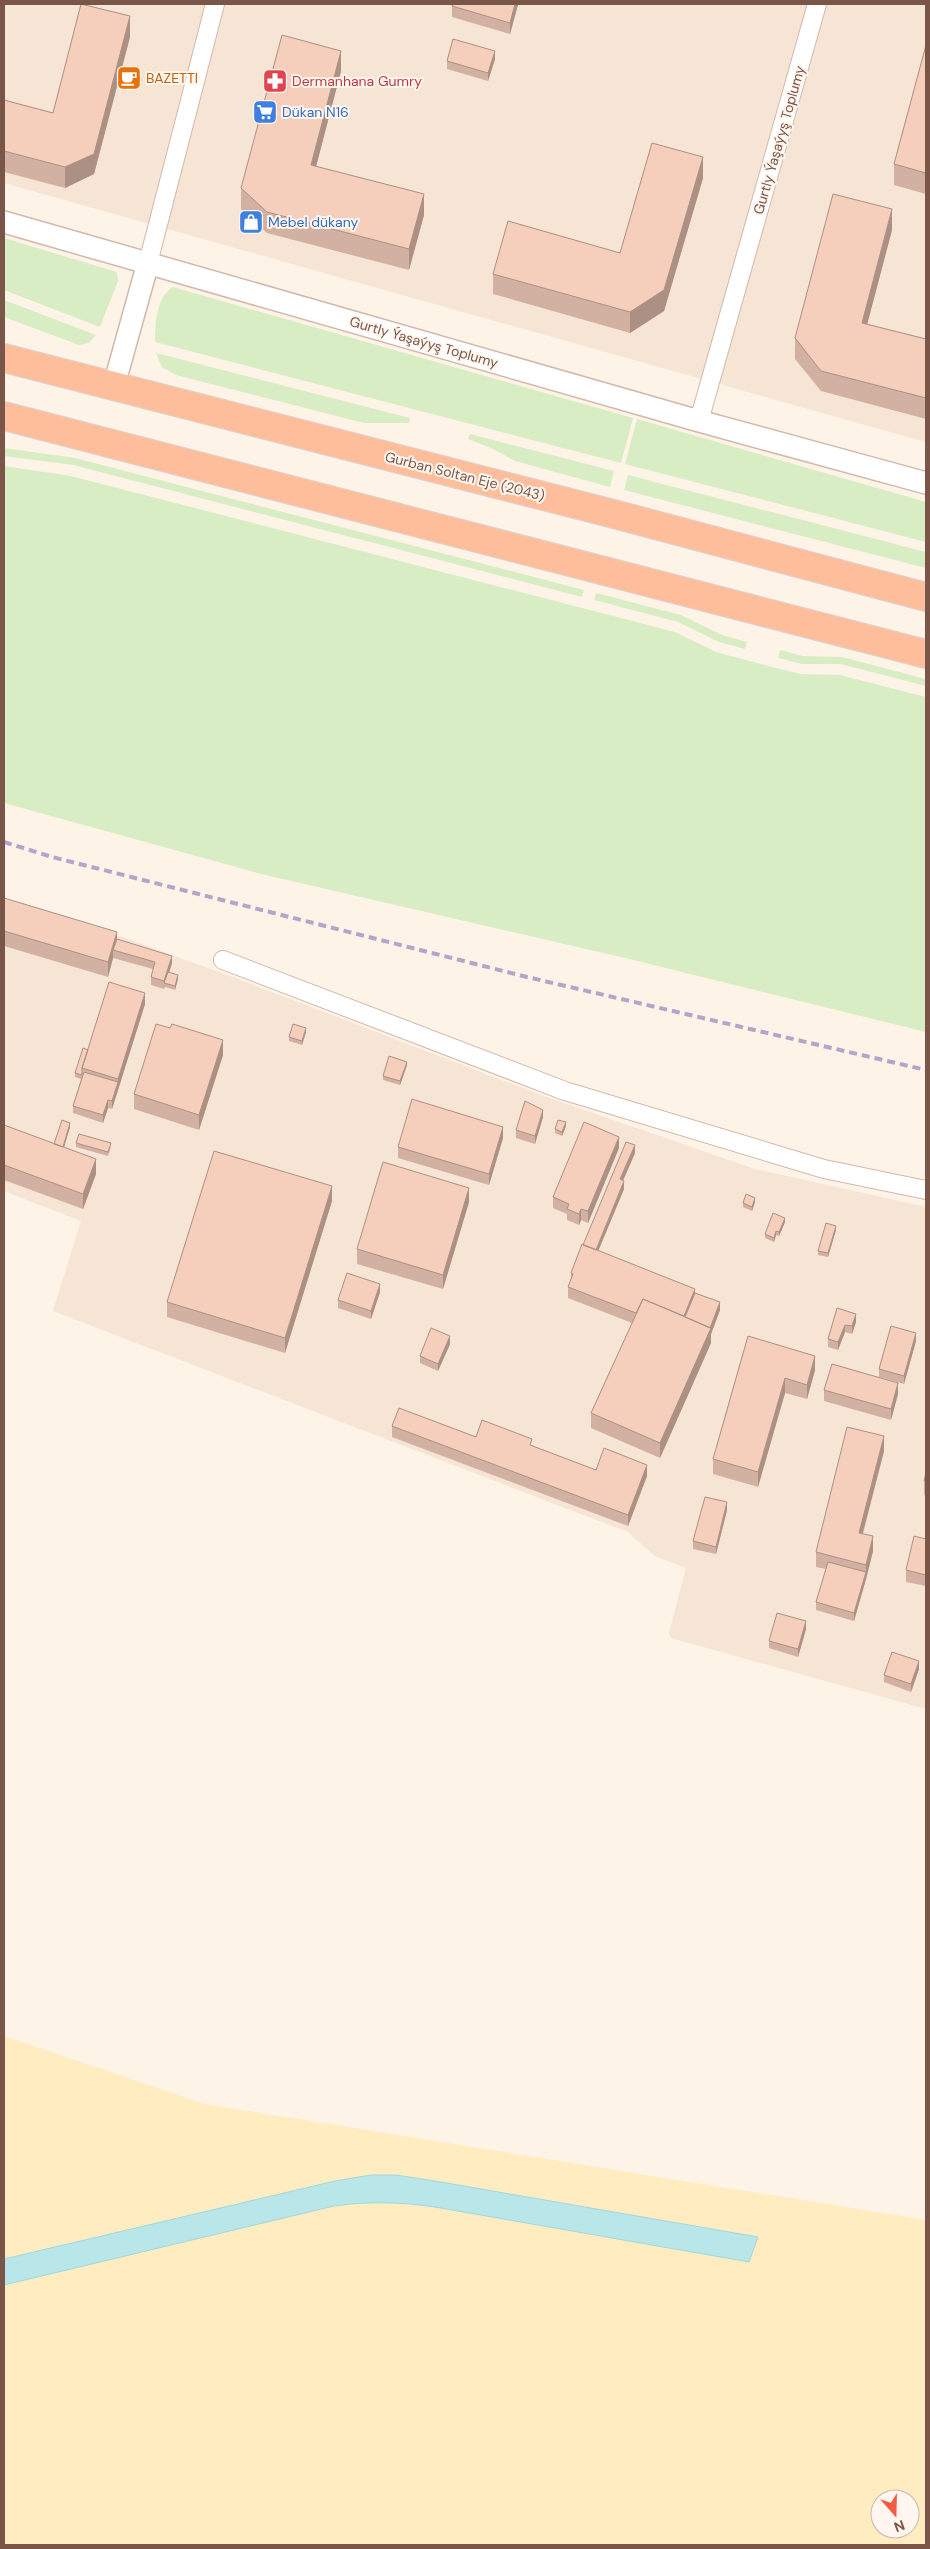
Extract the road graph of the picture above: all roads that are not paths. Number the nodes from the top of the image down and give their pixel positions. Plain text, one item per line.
1 (215, 4) edge
2 (817, 4) edge
3 (4, 222) edge
4 (148, 263) junction
5 (4, 358) edge
6 (114, 385) junction
7 (4, 416) edge
8 (699, 421) junction
9 (926, 483) edge
10 (926, 597) edge
11 (926, 654) edge
12 (223, 960) dead end
13 (926, 1190) edge

1 - 4 street
2 - 8 street, Gurtly Ýaşaýyş Toplumy
3 - 4 street, Gurtly Ýaşaýyş Toplumy
4 - 6 street
4 - 8 street, Gurtly Ýaşaýyş Toplumy
5 - 6 highway, Gurban Soltan Eje (2043)
6 - 10 highway, Gurban Soltan Eje (2043)
7 - 11 highway
8 - 9 street, Gurtly Ýaşaýyş Toplumy
12 - 13 street

